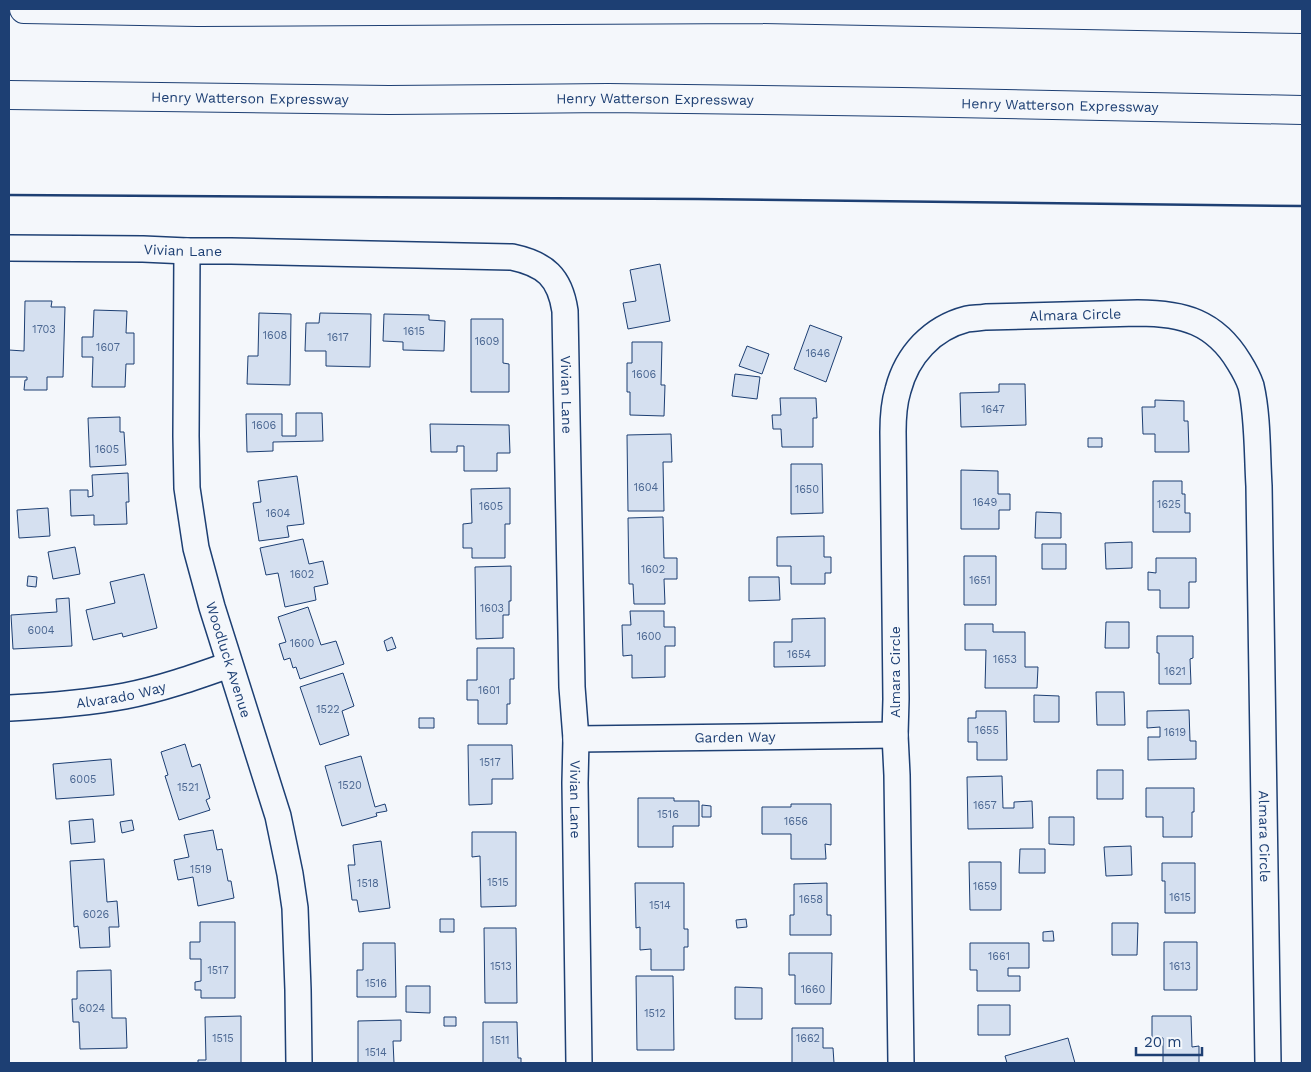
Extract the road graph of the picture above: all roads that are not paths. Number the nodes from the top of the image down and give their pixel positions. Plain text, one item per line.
1 (24, 9) edge
2 (756, 9) edge
3 (1302, 19) edge
4 (9, 94) edge
5 (1302, 110) edge
6 (9, 248) edge
7 (187, 252) junction
8 (229, 665) junction
9 (10, 708) edge
10 (895, 735) junction
11 (576, 739) junction
12 (299, 1063) edge
13 (579, 1063) edge
14 (901, 1063) edge
15 (1268, 1063) edge

1 - 2 highway
2 - 3 highway
4 - 5 highway, Henry Watterson Expressway
6 - 7 street, Vivian Lane
7 - 8 street, Woodluck Avenue
7 - 11 street, Vivian Lane
8 - 9 street, Alvarado Way
8 - 12 street, Woodluck Avenue
10 - 11 street, Garden Way
10 - 14 street, Almara Circle
10 - 15 street, Almara Circle
11 - 13 street, Vivian Lane

